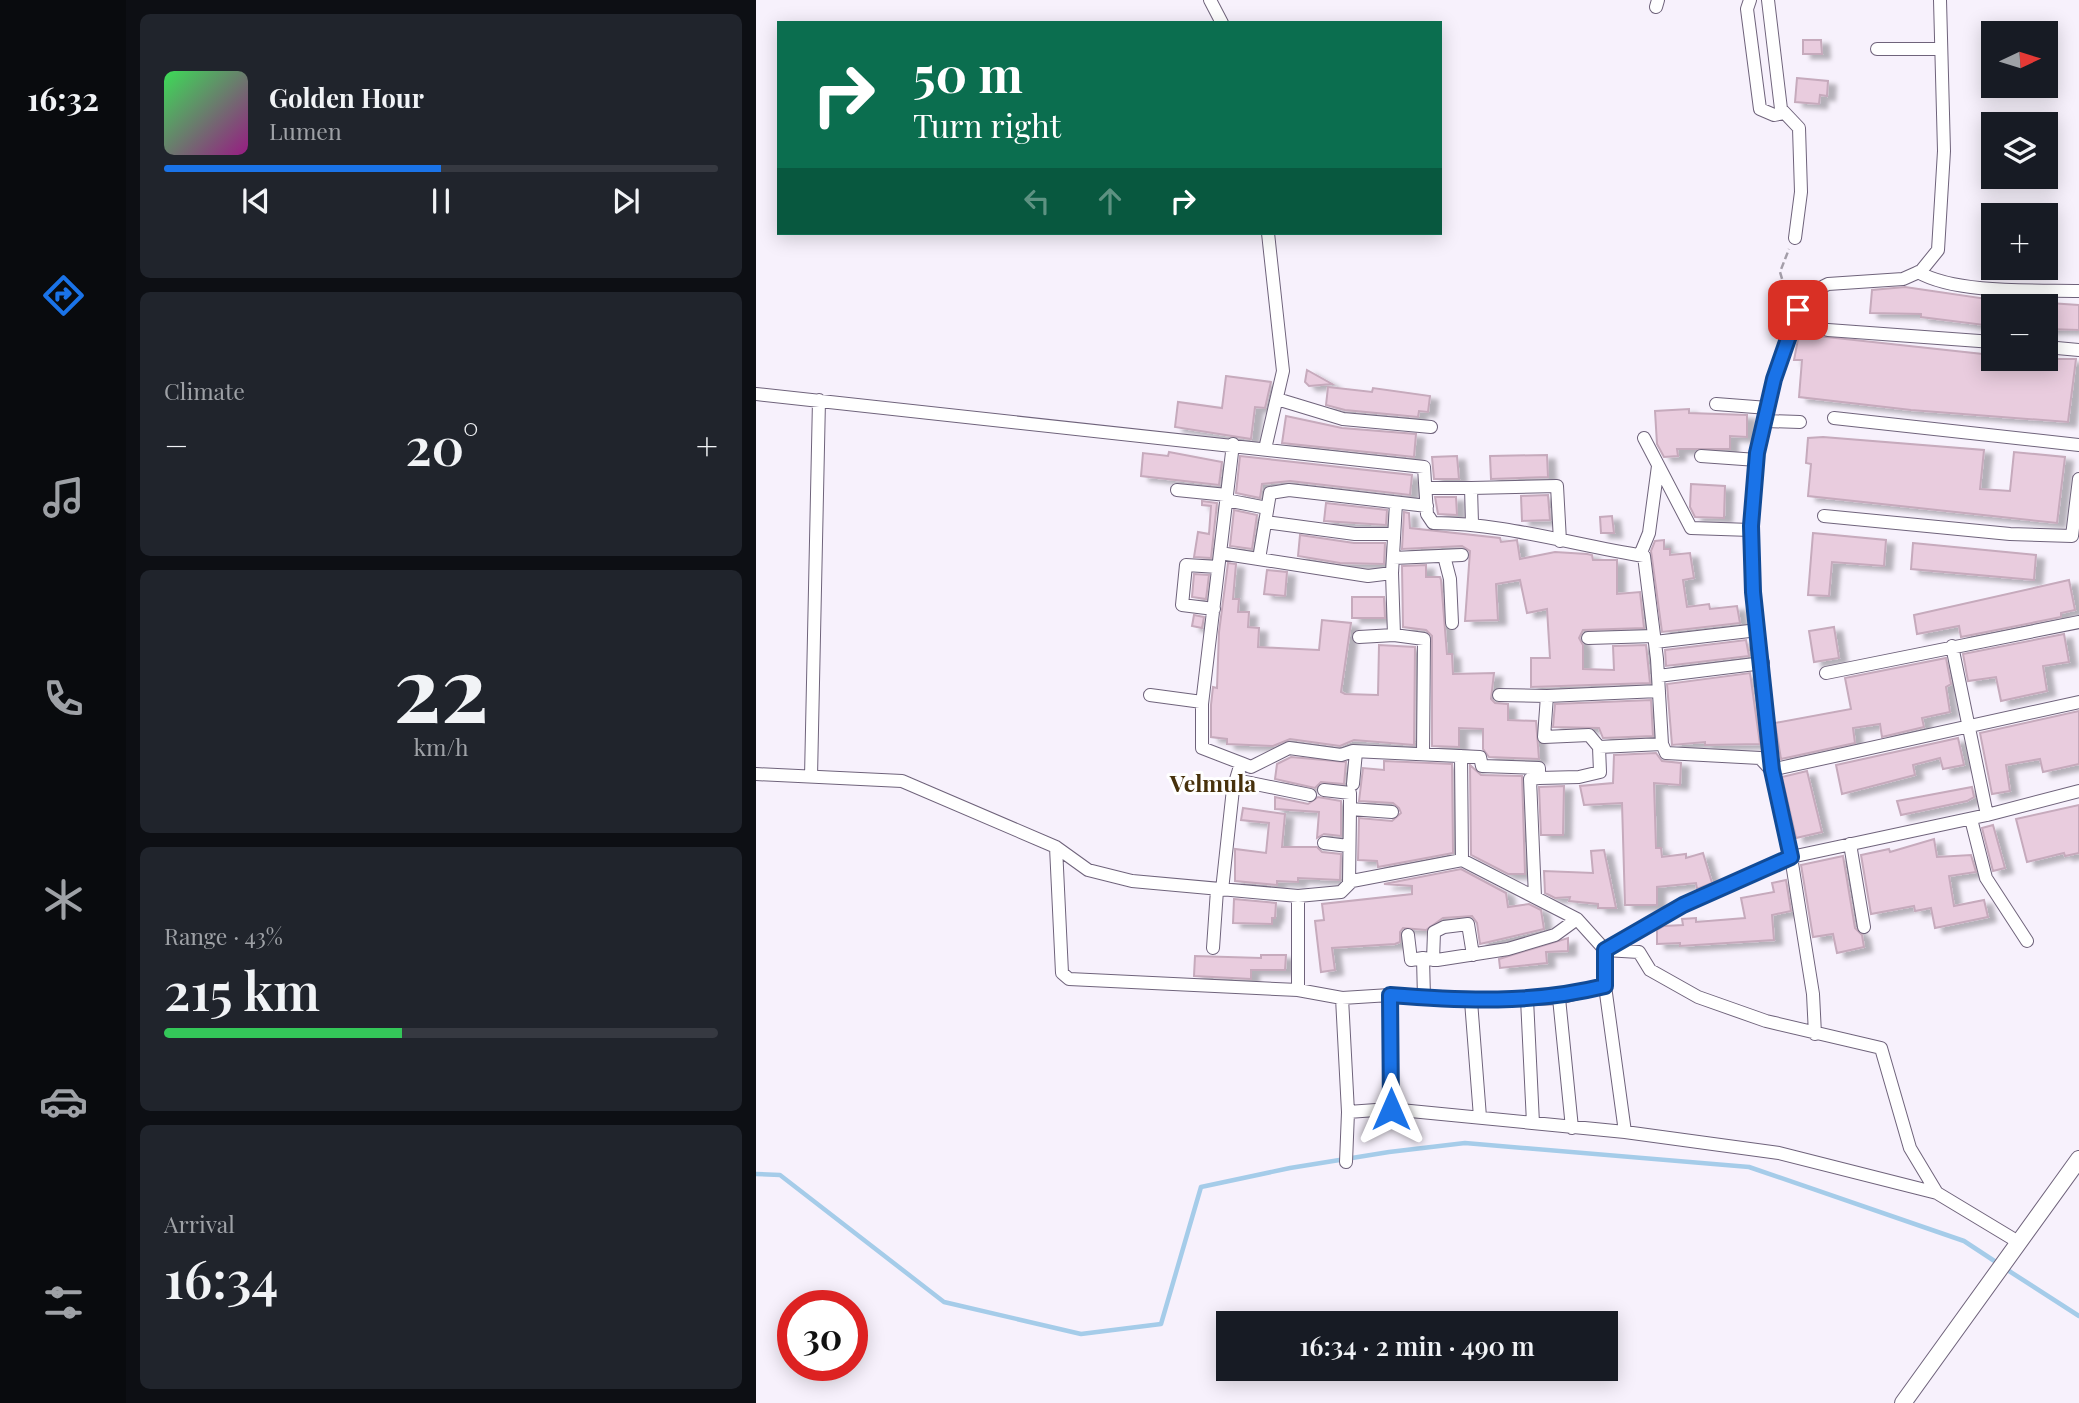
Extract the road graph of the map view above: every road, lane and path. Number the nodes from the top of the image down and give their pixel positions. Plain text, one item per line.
1 (1210, 0) edge
2 (1750, 0) edge
3 (1768, 0) edge
4 (1940, 0) edge
5 (1222, 21) edge
6 (1877, 49) dead end
7 (1941, 49) junction
8 (1784, 113) junction
9 (1268, 235) edge
10 (1795, 238) joint
11 (1918, 272) junction
12 (2079, 291) edge
13 (1798, 310) junction
14 (1828, 330) dead end
15 (1981, 341) edge
16 (2058, 348) edge
17 (2079, 350) edge
18 (756, 394) edge
19 (1277, 399) junction
20 (819, 400) junction
21 (1716, 404) dead end
22 (1767, 415) junction
23 (1835, 418) dead end
24 (1800, 422) dead end
25 (1431, 427) dead end
26 (1644, 438) dead end
27 (1233, 444) junction
28 (2079, 445) edge
29 (1265, 449) junction
30 (1701, 456) dead end
31 (1757, 460) junction
32 (1658, 466) junction
33 (2079, 479) edge
34 (1426, 488) junction
35 (1471, 488) junction
36 (1177, 490) dead end
37 (1227, 498) junction
38 (1396, 503) junction
39 (1427, 506) junction
40 (1267, 508) junction
41 (1824, 516) dead end
42 (1265, 522) junction
43 (1472, 523) junction
44 (1751, 530) junction
45 (1394, 534) junction
46 (1560, 541) junction
47 (1220, 553) junction
48 (1462, 555) dead end
49 (1640, 555) junction
50 (1444, 556) junction
51 (1392, 558) junction
52 (1259, 559) junction
53 (1218, 568) junction
54 (1392, 573) junction
55 (1214, 609) junction
56 (1452, 622) dead end
57 (2079, 622) edge
58 (1758, 630) junction
59 (1394, 635) junction
60 (1359, 637) dead end
61 (1588, 638) dead end
62 (1655, 639) junction
63 (1952, 646) junction
64 (1763, 663) junction
65 (1826, 673) dead end
66 (1658, 676) junction
67 (1659, 691) junction
68 (1150, 695) dead end
69 (1499, 695) dead end
70 (1547, 696) junction
71 (1202, 702) junction
72 (2079, 702) edge
73 (1968, 726) junction
74 (1662, 744) junction
75 (1599, 747) junction
76 (1356, 752) junction
77 (1423, 754) junction
78 (1461, 756) junction
79 (1241, 763) junction
80 (1772, 770) junction
81 (756, 774) edge
82 (811, 777) junction
83 (1539, 778) junction
84 (1236, 780) junction
85 (1353, 784) dead end
86 (1324, 790) dead end
87 (2079, 791) edge
88 (1310, 795) dead end
89 (1350, 809) junction
90 (1392, 812) dead end
91 (1987, 815) junction
92 (1971, 819) junction
93 (1324, 843) dead end
94 (1850, 844) junction
95 (1348, 846) junction
96 (1056, 847) junction
97 (1791, 857) junction
98 (1462, 860) junction
99 (1349, 884) junction
100 (1219, 890) junction
101 (1298, 896) junction
102 (1535, 897) junction
103 (1577, 919) junction
104 (1864, 927) dead end
105 (1408, 935) dead end
106 (2027, 941) dead end
107 (1213, 948) dead end
108 (1605, 950) junction
109 (1472, 954) junction
110 (1428, 959) junction
111 (1605, 986) junction
112 (1298, 990) junction
113 (1390, 995) junction
114 (1342, 998) junction
115 (1424, 998) junction
116 (1559, 998) junction
117 (1527, 999) junction
118 (1471, 1001) junction
119 (1815, 1034) junction
120 (1391, 1109) junction
121 (1348, 1112) junction
122 (1480, 1117) junction
123 (1533, 1123) junction
124 (1572, 1128) junction
125 (1625, 1132) junction
126 (2079, 1159) edge
127 (1346, 1161) dead end
128 (1937, 1193) junction
129 (2020, 1243) junction
130 (1903, 1403) edge

1 - 5 street
2 - 8 street
3 - 8 street
4 - 7 street
6 - 7 street
7 - 11 street
8 - 10 street
9 - 19 street
10 - 13 path
11 - 12 street
11 - 13 street
13 - 22 street
14 - 15 street
16 - 17 street
18 - 20 street
19 - 25 street
19 - 29 street
20 - 27 street
20 - 82 street
21 - 22 street
22 - 24 street
22 - 31 street
23 - 28 street
26 - 32 street
27 - 29 street
27 - 37 street
29 - 34 street
30 - 31 street
31 - 44 street
32 - 44 street
32 - 49 street
33 - 41 street
34 - 35 street
34 - 39 street
35 - 43 street
35 - 46 street
36 - 37 street
37 - 40 street
37 - 47 street
38 - 39 street
38 - 40 street
38 - 45 street
39 - 43 street
40 - 42 street
42 - 45 street
42 - 52 street
43 - 46 street
44 - 58 street
45 - 51 street
46 - 49 street
47 - 52 street
47 - 53 street
48 - 50 street
49 - 62 street
50 - 51 street
50 - 56 street
51 - 54 street
52 - 54 street
53 - 55 street
53 - 55 street
54 - 59 street
55 - 71 street
57 - 63 street
58 - 62 street
58 - 64 street
59 - 60 street
59 - 77 street
61 - 62 street
62 - 66 street
63 - 65 street
63 - 73 street
64 - 66 street
64 - 80 street
66 - 67 street
67 - 70 street
67 - 74 street
68 - 71 street
69 - 70 street
70 - 75 street
71 - 79 street
72 - 73 street
73 - 80 street
73 - 91 street
74 - 75 street
74 - 80 street
75 - 83 street
76 - 77 street
76 - 79 street
76 - 85 street
77 - 78 street
78 - 83 street
78 - 98 street
79 - 84 street
80 - 97 street
81 - 82 street
82 - 96 street
83 - 102 street
84 - 88 street
84 - 100 street
86 - 89 street
87 - 91 street
89 - 90 street
89 - 95 street
91 - 92 street
92 - 94 street
92 - 106 street
93 - 95 street
94 - 97 street
94 - 104 street
95 - 99 street
96 - 100 street
96 - 112 street
97 - 108 street
97 - 119 street
98 - 99 street
98 - 102 street
99 - 101 street
100 - 101 street
100 - 107 street
101 - 112 street
102 - 103 street
103 - 108 street
103 - 109 street
105 - 110 street
108 - 111 street
108 - 119 street
109 - 110 street
109 - 110 street
110 - 115 street
111 - 116 street
111 - 125 street
112 - 114 street
113 - 114 street
113 - 115 street
113 - 120 street
114 - 121 street
115 - 118 street
116 - 117 street
116 - 124 street
117 - 118 street
117 - 123 street
118 - 122 street
119 - 128 street
120 - 121 street
120 - 122 street
121 - 127 street
122 - 123 street
123 - 124 street
124 - 125 street
125 - 128 street
126 - 129 street
128 - 129 street
129 - 130 street

